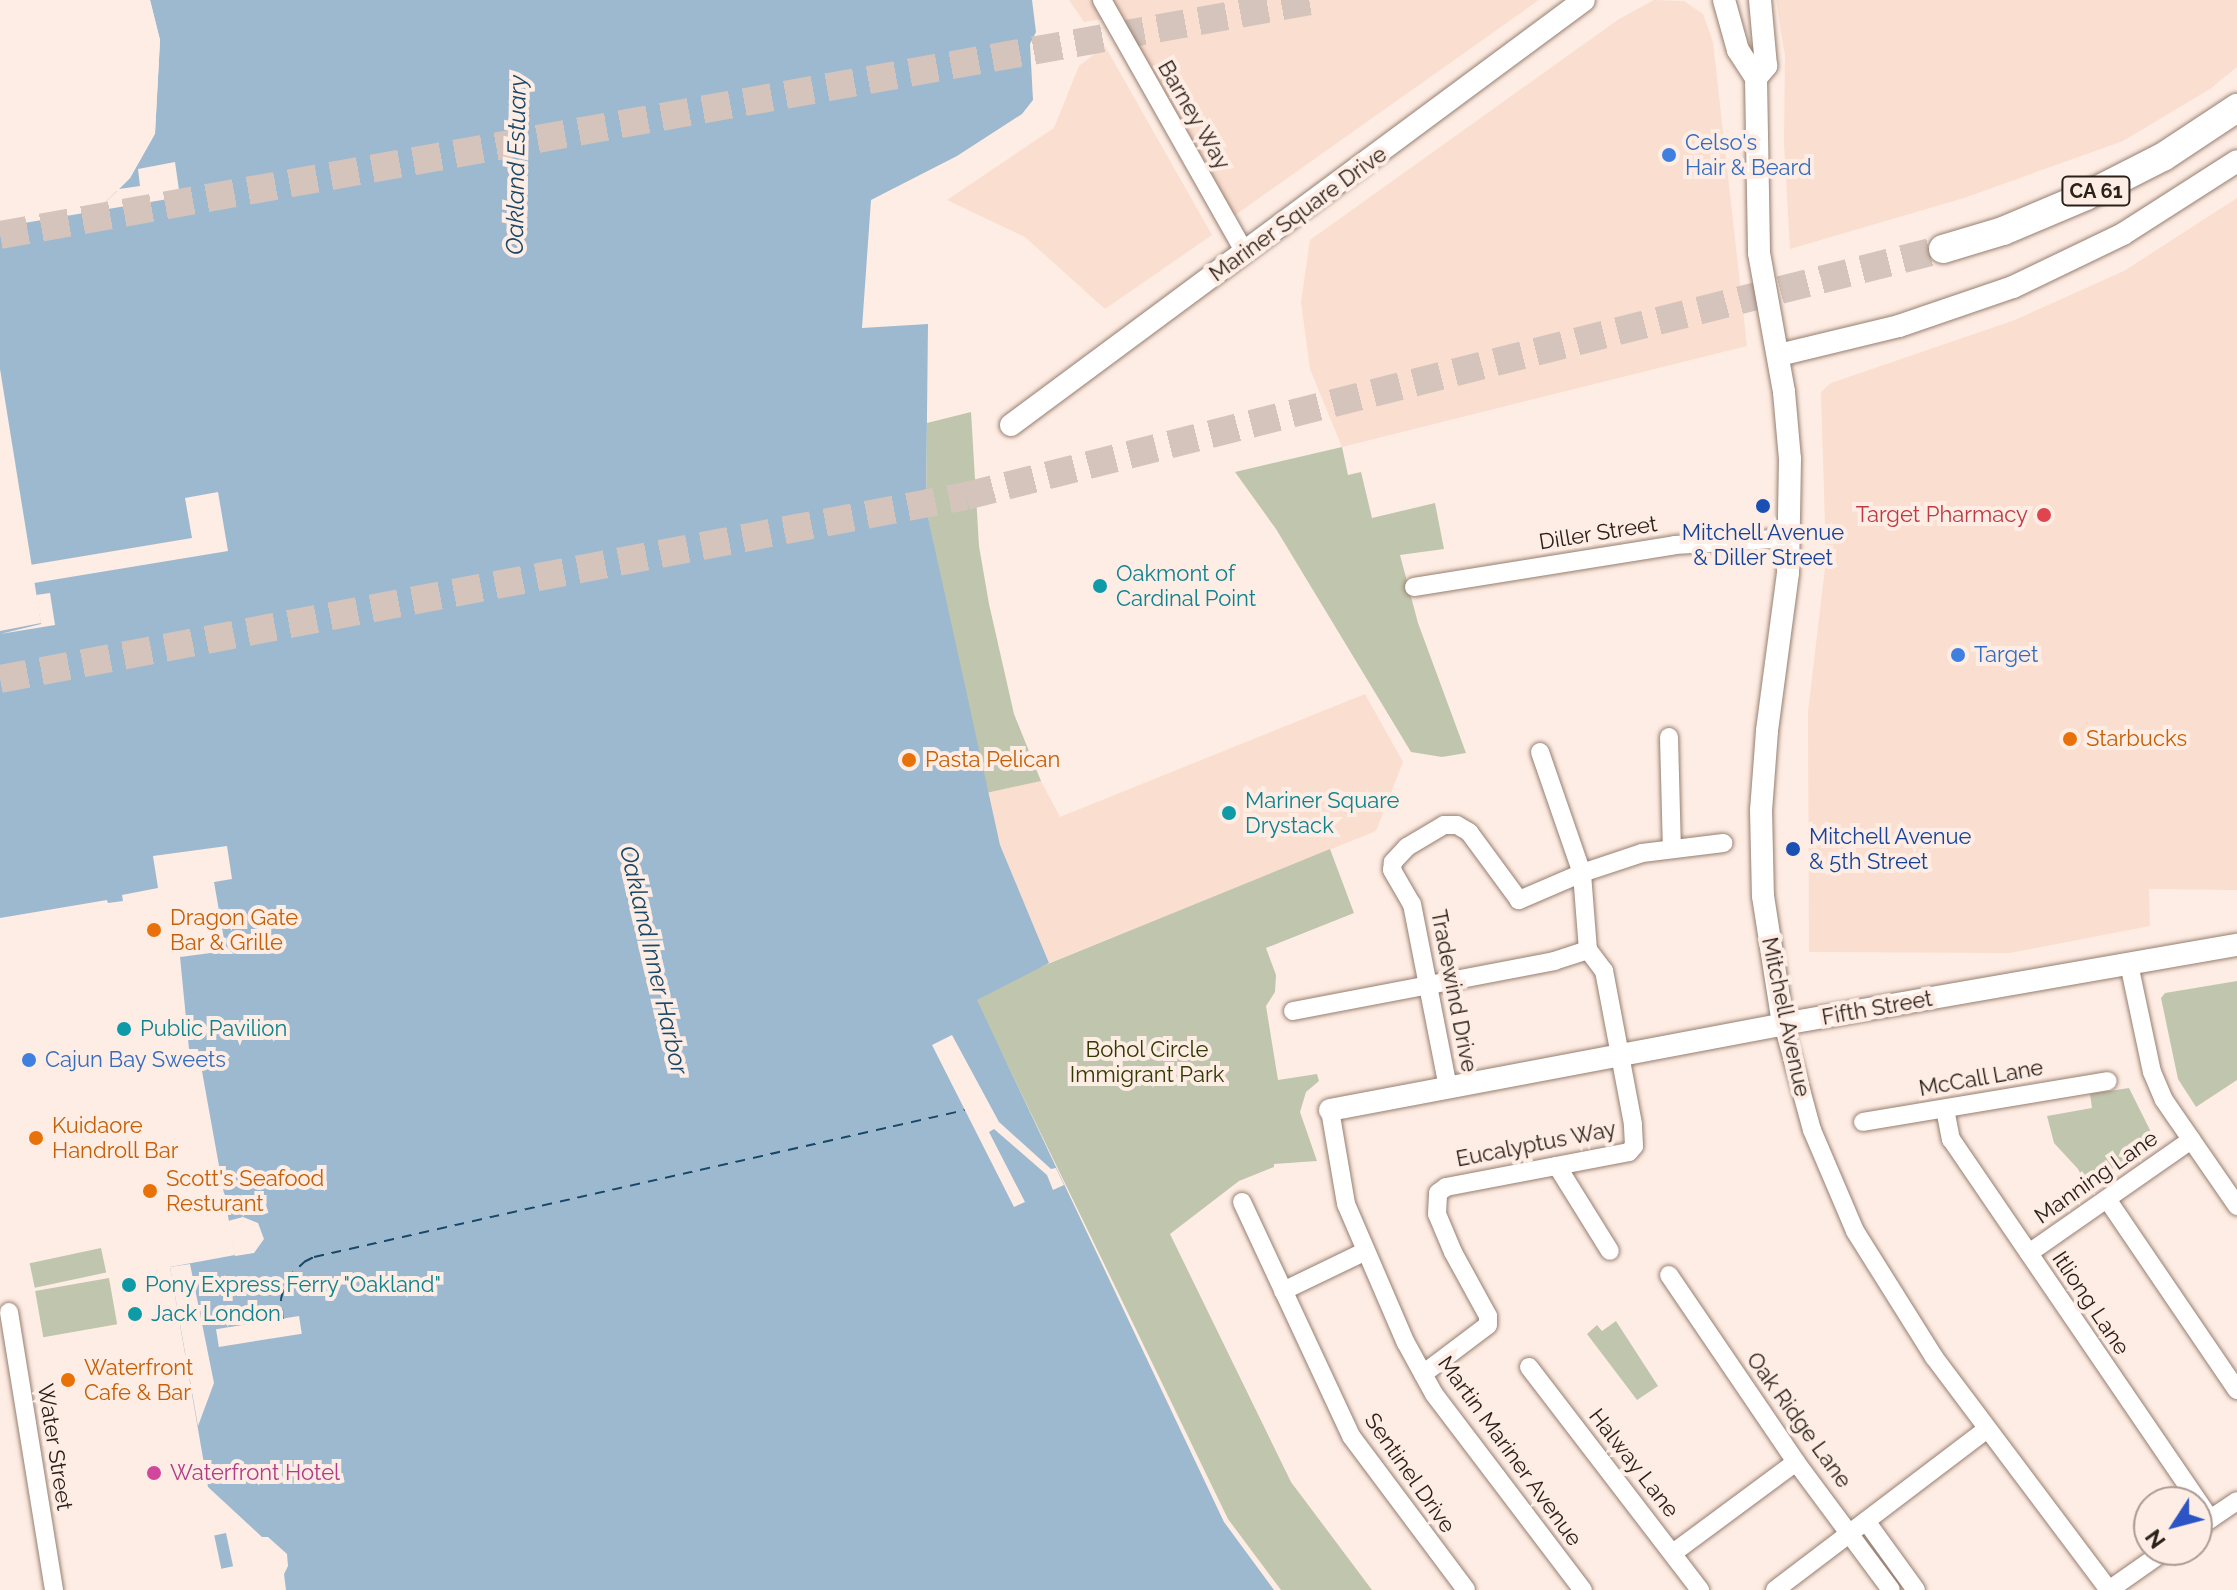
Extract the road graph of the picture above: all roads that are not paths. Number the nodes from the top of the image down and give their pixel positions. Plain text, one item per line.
1 (1102, 0) edge
2 (1584, 0) edge
3 (1760, 0) edge
4 (1725, 5) edge
5 (1756, 78) junction
6 (2237, 108) edge
7 (2237, 161) edge
8 (1943, 249) tunnel mouth
9 (1245, 253) junction
10 (1779, 355) junction
11 (1011, 425) dead end
12 (1790, 538) junction
13 (1414, 587) dead end
14 (1669, 737) dead end
15 (1540, 752) dead end
16 (1723, 843) dead end
17 (1672, 849) junction
18 (1582, 873) junction
19 (2237, 945) edge
20 (1588, 950) junction
21 (2129, 964) junction
22 (1429, 985) junction
23 (1293, 1011) dead end
24 (1783, 1024) junction
25 (1621, 1055) junction
26 (2108, 1081) dead end
27 (1448, 1088) junction
28 (1945, 1109) junction
29 (1330, 1110) joint
30 (1863, 1122) dead end
31 (2191, 1140) junction
32 (1557, 1166) junction
33 (2231, 1185) edge
34 (2107, 1199) junction
35 (1242, 1202) dead end
36 (2237, 1206) edge
37 (1610, 1251) dead end
38 (1364, 1252) junction
39 (2029, 1253) junction
40 (1669, 1275) dead end
41 (1283, 1291) junction
42 (9, 1312) dead end
43 (1529, 1367) dead end
44 (1423, 1374) junction
45 (2237, 1390) edge
46 (1986, 1430) junction
47 (1796, 1462) junction
48 (2179, 1486) edge
49 (2237, 1501) edge
50 (2213, 1518) edge
51 (1859, 1526) junction
52 (1673, 1553) junction
53 (2143, 1566) edge
54 (1914, 1589) edge
55 (54, 1590) edge
56 (1466, 1590) edge
57 (1583, 1590) edge
58 (1700, 1590) edge
59 (1775, 1590) edge
60 (1891, 1590) edge
61 (2109, 1590) edge

1 - 9 street, Barney Way
2 - 9 street, Mariner Square Drive
3 - 5 street, Mitchell Avenue
4 - 5 street
5 - 10 street, Mitchell Avenue
6 - 8 main road, CA 61
7 - 10 street
9 - 11 street, Mariner Square Drive
10 - 12 street, Mitchell Avenue
12 - 13 street, Diller Street
12 - 24 street, Mitchell Avenue
14 - 17 street
15 - 18 street
16 - 17 street
17 - 18 street
18 - 20 street
18 - 22 street, Tradewind Drive
19 - 21 street, Fifth Street
20 - 22 street
20 - 25 street
21 - 24 street, Fifth Street
21 - 31 street
22 - 23 street
22 - 27 street, Tradewind Drive
24 - 25 street, Fifth Street
24 - 46 street, Mitchell Avenue
25 - 27 street, Fifth Street
25 - 32 street, Eucalyptus Way
26 - 28 street, McCall Lane
27 - 29 street, Fifth Street
28 - 30 street, McCall Lane
28 - 39 street, Itliong Lane
29 - 38 street, Martin Mariner Avenue
31 - 33 street
31 - 34 street, Manning Lane
32 - 37 street
32 - 44 street, Eucalyptus Way
33 - 36 street
34 - 39 street, Manning Lane
34 - 45 street
35 - 41 street, Sentinel Drive
38 - 41 street
38 - 44 street, Martin Mariner Avenue
39 - 48 street, Itliong Lane
40 - 47 street, Oak Ridge Lane
41 - 56 street, Sentinel Drive
42 - 55 street, Water Street
43 - 52 street, Halway Lane
44 - 57 street, Martin Mariner Avenue
46 - 51 street
46 - 61 street, Mitchell Avenue
47 - 51 street, Oak Ridge Lane
47 - 52 street
49 - 50 street
51 - 54 street
51 - 59 street
51 - 60 street, Oak Ridge Lane
52 - 58 street, Halway Lane
53 - 61 street

